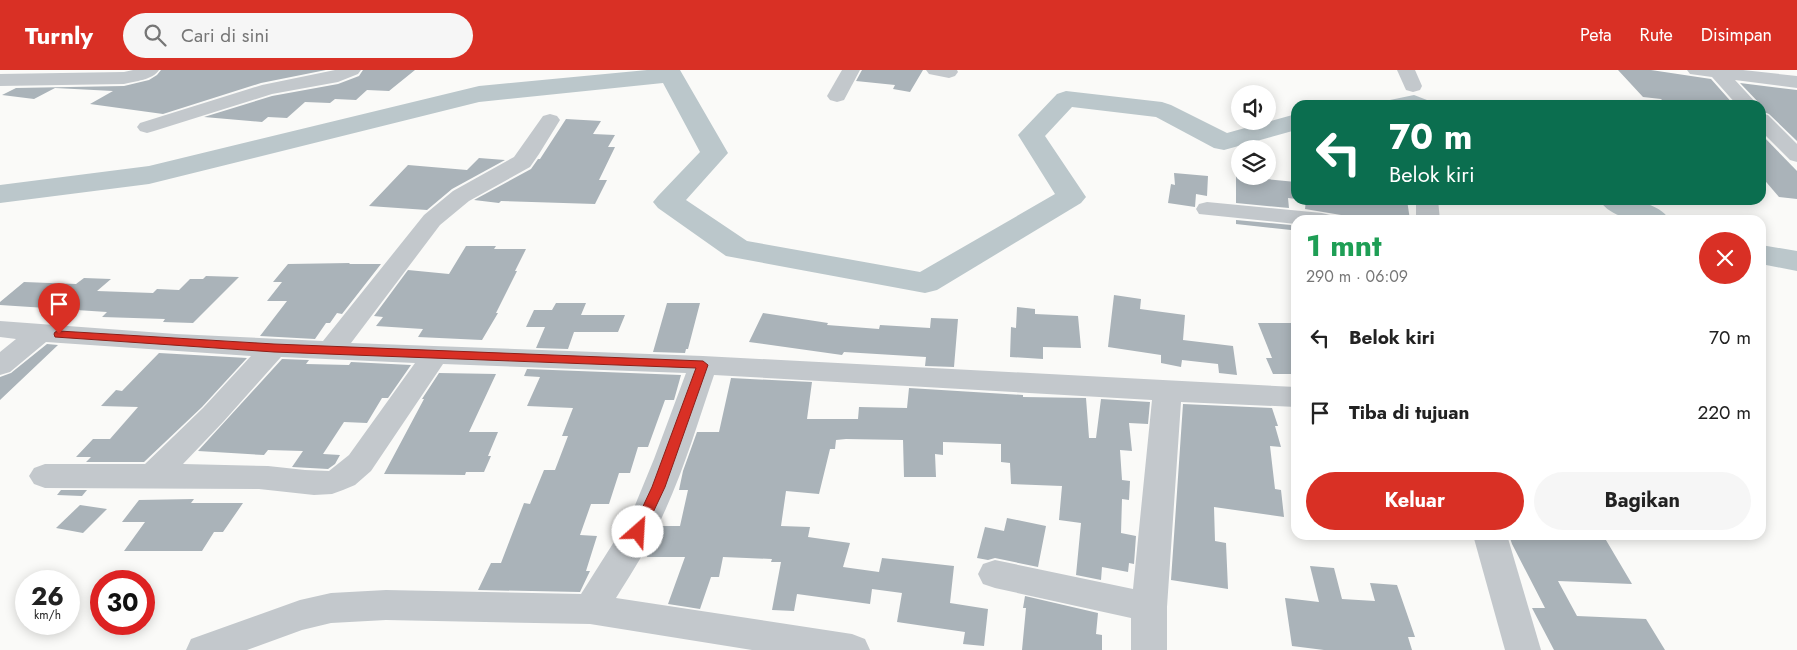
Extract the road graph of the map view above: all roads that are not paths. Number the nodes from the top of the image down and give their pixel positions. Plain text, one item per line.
1 (16, 70) edge
2 (150, 70) edge
3 (352, 70) edge
4 (851, 70) edge
5 (1696, 70) edge
6 (1718, 73) junction
7 (1784, 77) edge
8 (0, 79) edge
9 (837, 96) dead end
10 (1743, 100) edge
11 (550, 120) dead end
12 (1766, 124) edge
13 (147, 127) dead end
14 (1797, 156) edge
15 (1207, 209) dead end
16 (1291, 217) edge
17 (0, 329) edge
18 (40, 333) junction
19 (274, 348) junction
20 (331, 350) junction
21 (435, 355) junction
22 (703, 365) junction
23 (0, 366) edge
24 (1167, 392) junction
25 (1291, 397) edge
26 (153, 474) junction
27 (45, 476) dead end
28 (1491, 540) edge
29 (994, 574) dead end
30 (1149, 607) junction
31 (590, 609) junction
32 (204, 650) edge
33 (852, 650) edge
34 (1149, 650) edge
35 (1523, 650) edge

1 - 8 street
2 - 8 street
3 - 13 street
4 - 9 street
5 - 6 street
6 - 7 street
6 - 10 street
11 - 20 street
12 - 14 street
15 - 16 street
17 - 18 street
18 - 19 street
18 - 23 street
19 - 20 street
19 - 26 street
20 - 21 street
21 - 22 street
21 - 26 street
22 - 24 street
22 - 31 street
24 - 25 street
24 - 30 street
26 - 27 street
28 - 35 street
29 - 30 street
30 - 34 street
31 - 32 street
31 - 33 street

